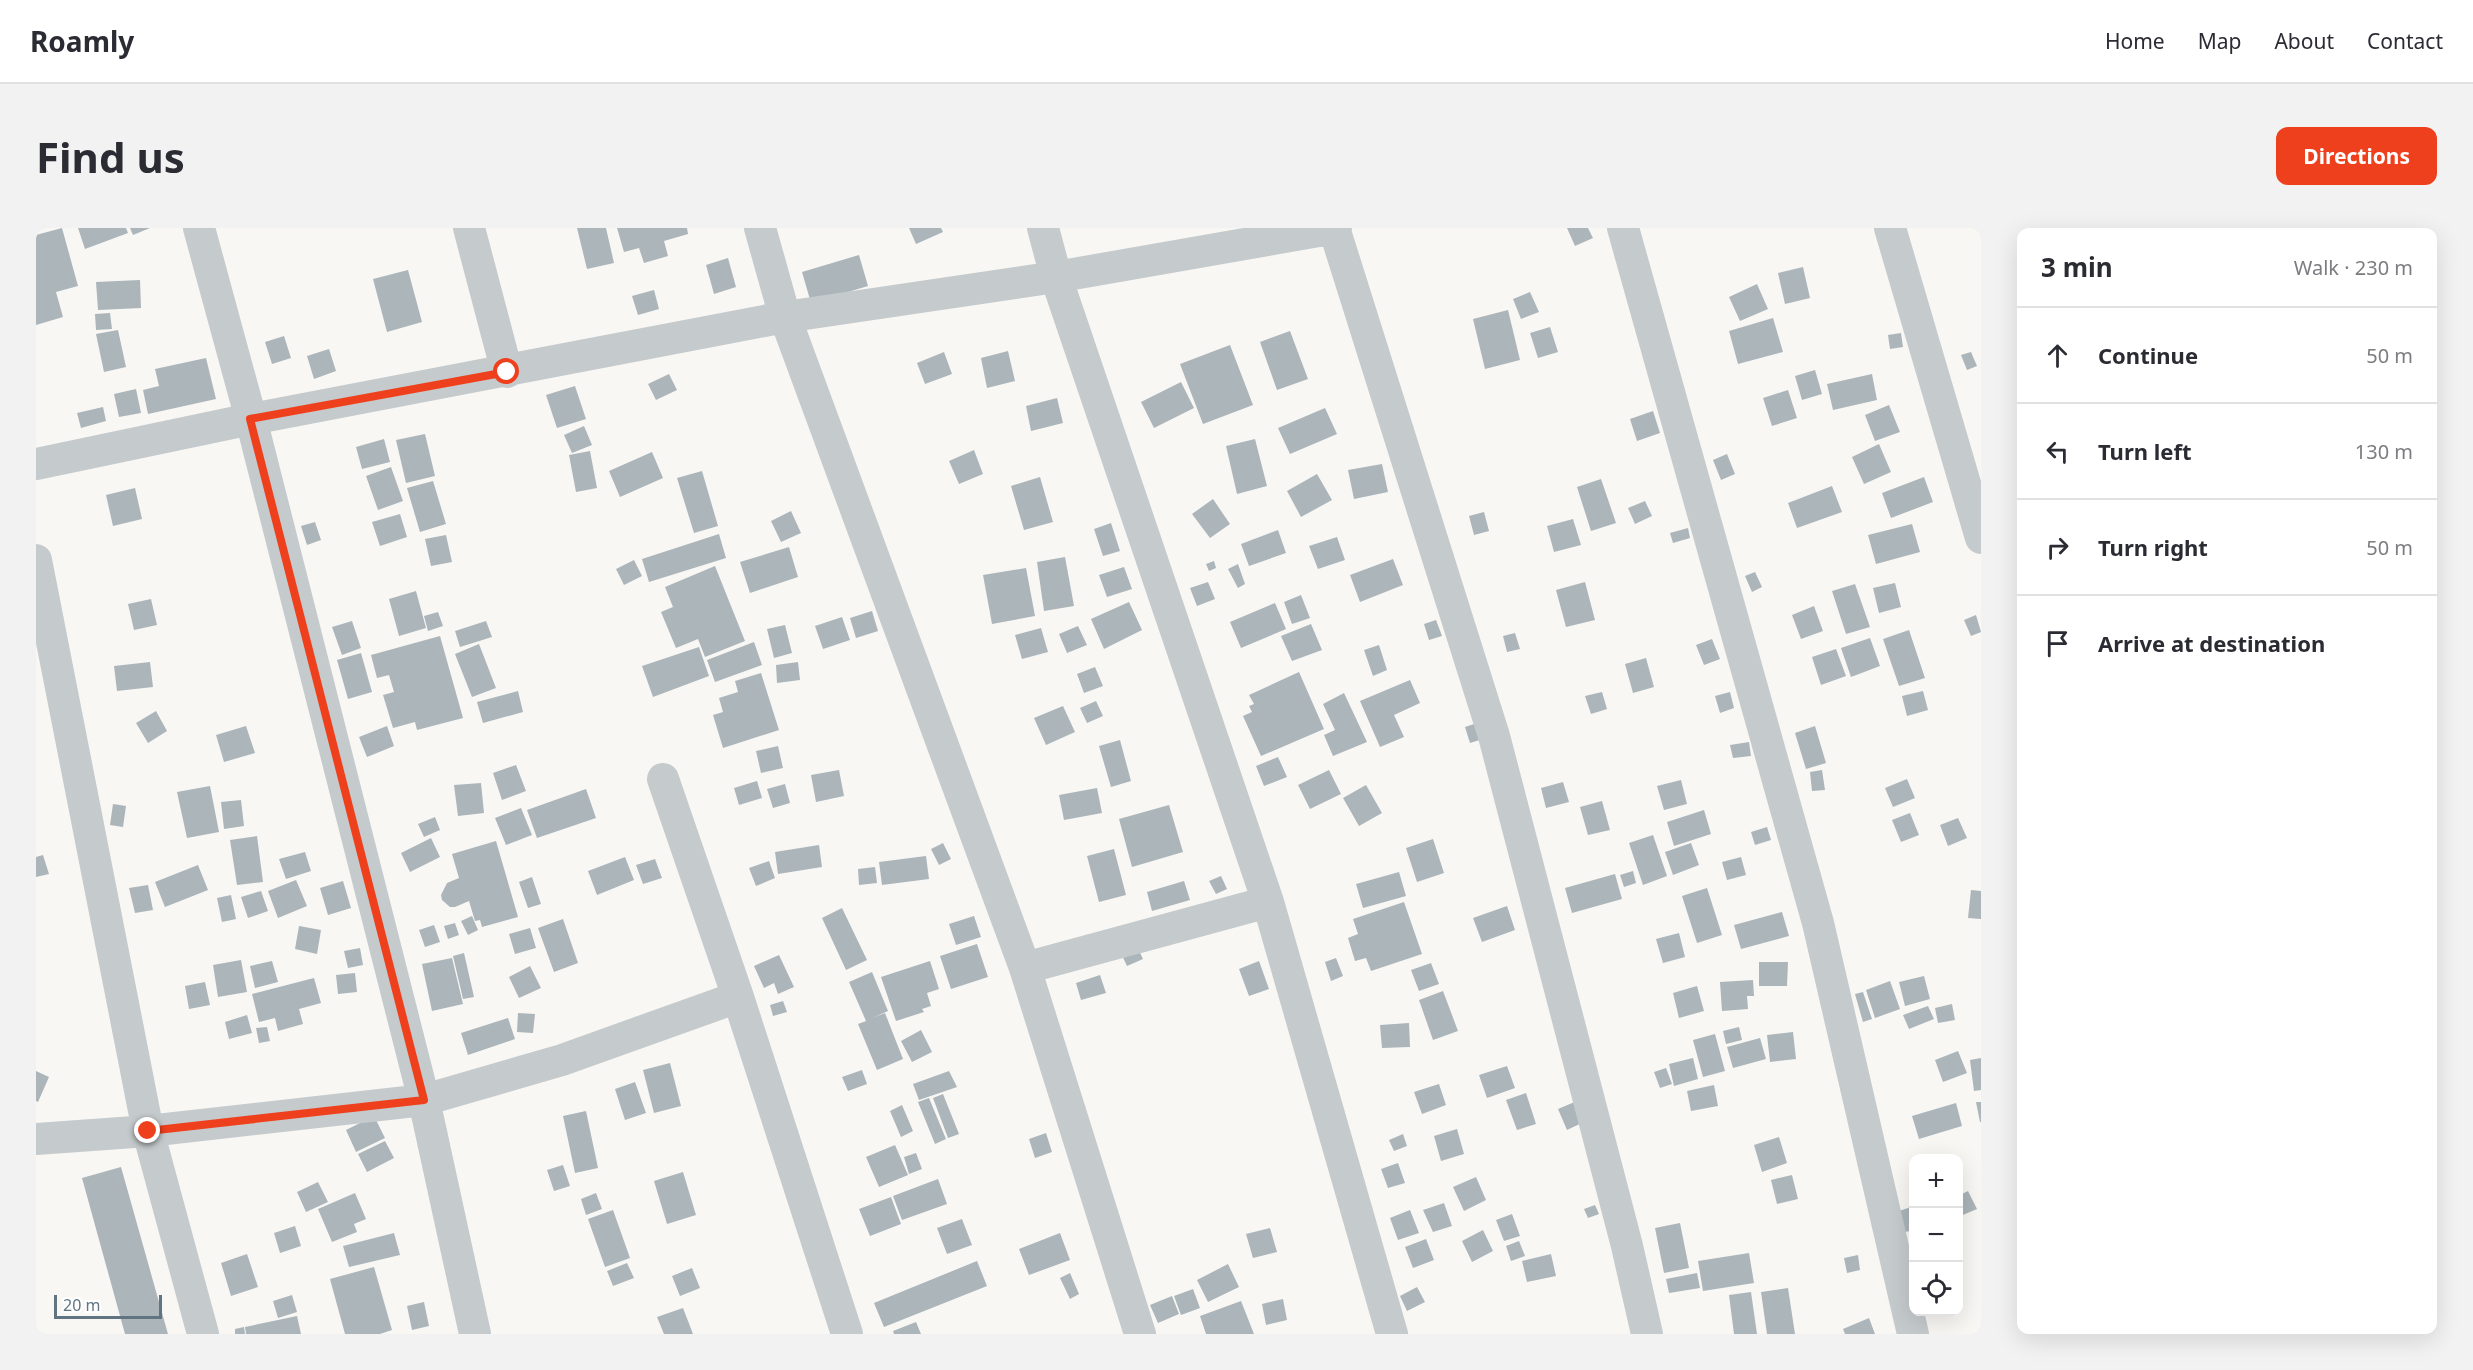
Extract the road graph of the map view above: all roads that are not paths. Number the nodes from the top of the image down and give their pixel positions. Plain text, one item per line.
1 (199, 228) edge
2 (469, 228) edge
3 (760, 228) edge
4 (1043, 228) edge
5 (1334, 228) edge
6 (1623, 228) edge
7 (1890, 228) edge
8 (1056, 277) junction
9 (784, 317) junction
10 (507, 372) junction
11 (250, 419) junction
12 (36, 464) edge
13 (1981, 538) edge
14 (36, 560) edge
15 (663, 778) dead end
16 (1268, 902) junction
17 (1025, 968) junction
18 (738, 997) junction
19 (424, 1100) junction
20 (148, 1131) junction
21 (36, 1139) edge
22 (203, 1334) edge
23 (475, 1334) edge
24 (847, 1334) edge
25 (1140, 1334) edge
26 (1392, 1334) edge
27 (1647, 1334) edge
28 (1913, 1334) edge

1 - 11 street
2 - 10 street
3 - 9 street
4 - 8 street
5 - 8 street
5 - 27 street
6 - 28 street
7 - 13 street
8 - 9 street
8 - 16 street
9 - 10 street
9 - 17 street
10 - 11 street
11 - 12 street
11 - 19 street
14 - 20 street
15 - 18 street
16 - 17 street
16 - 26 street
17 - 25 street
18 - 19 street
18 - 24 street
19 - 20 street
19 - 23 street
20 - 21 street
20 - 22 street

